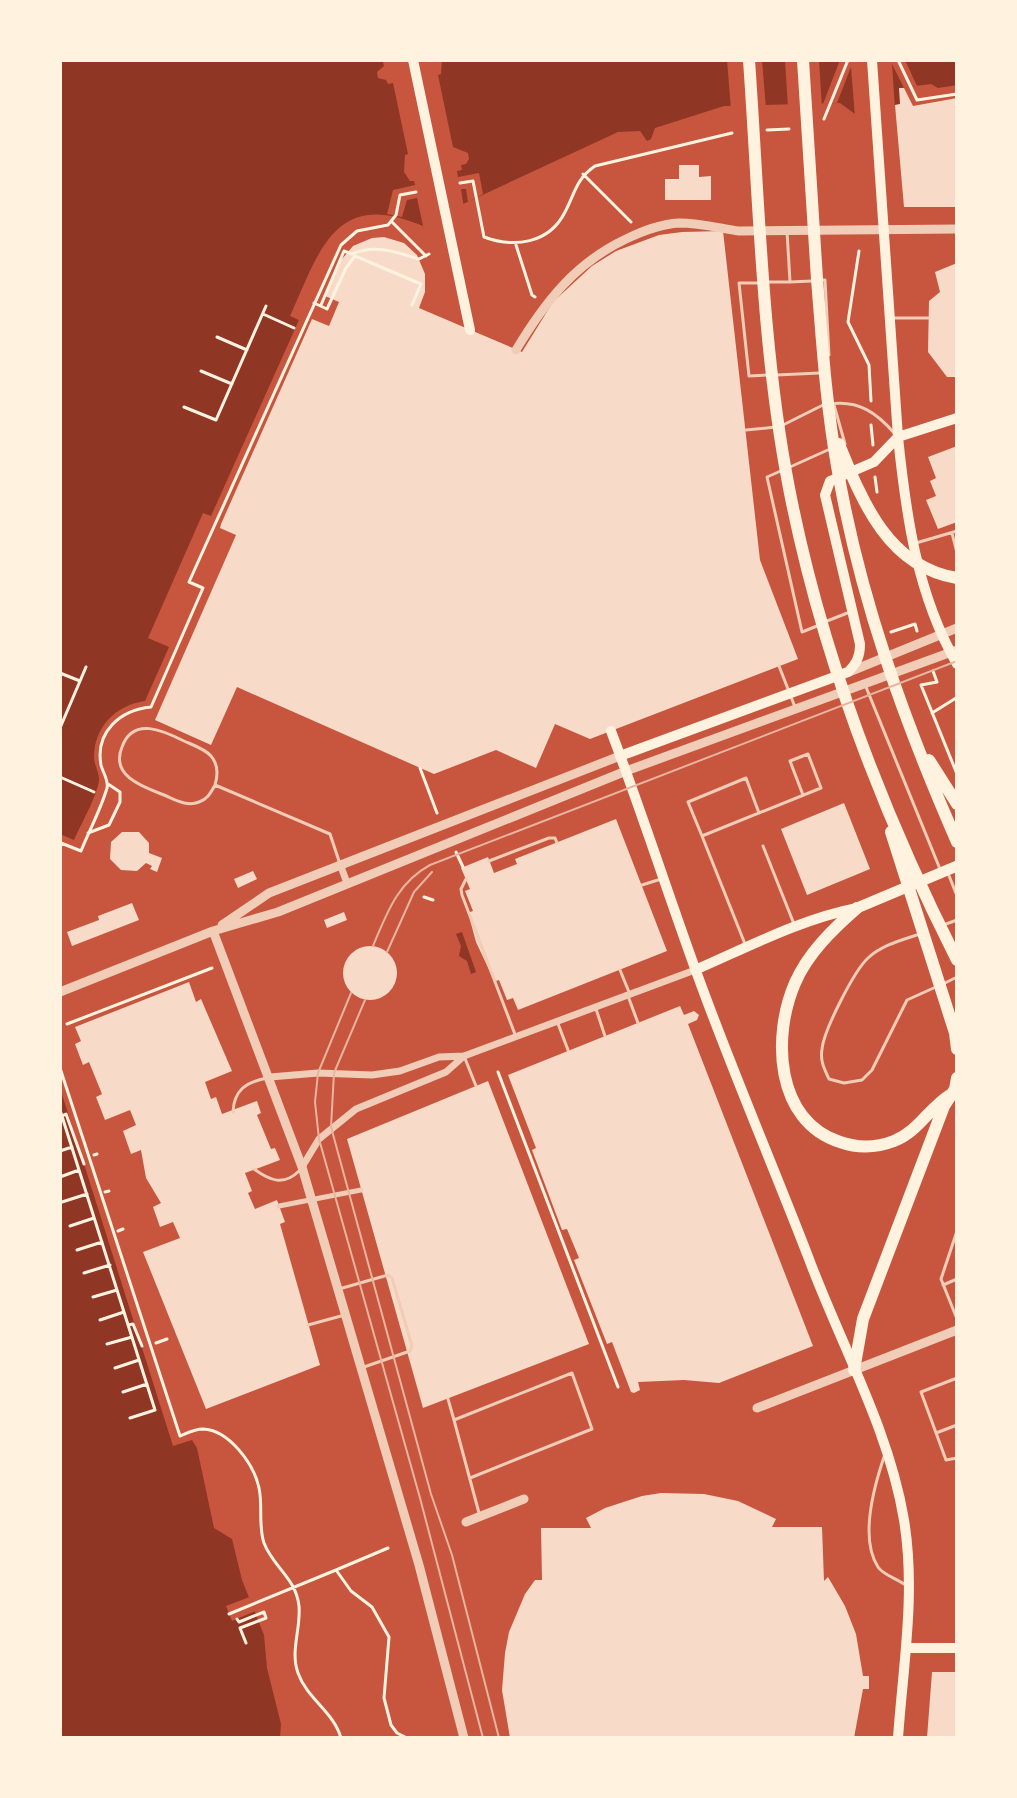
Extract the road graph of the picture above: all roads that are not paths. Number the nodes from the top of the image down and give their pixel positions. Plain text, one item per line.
1 (413, 60) edge
2 (749, 60) edge
3 (803, 60) edge
4 (872, 60) edge
5 (957, 229) edge
6 (883, 230) junction
7 (787, 231) junction
8 (790, 282) junction
9 (891, 318) junction
10 (929, 318) dead end
11 (470, 330) dead end
12 (516, 350) dead end
13 (834, 404) junction
14 (957, 418) edge
15 (831, 425) junction
16 (746, 430) dead end
17 (898, 437) junction
18 (845, 443) junction
19 (852, 471) junction
20 (954, 532) edge
21 (912, 544) junction
22 (957, 553) edge
23 (957, 578) edge
24 (852, 611) junction
25 (957, 628) edge
26 (942, 634) junction
27 (954, 651) edge
28 (957, 664) edge
29 (779, 666) dead end
30 (848, 672) junction
31 (865, 684) junction
32 (790, 693) junction
33 (795, 709) junction
34 (611, 731) dead end
35 (911, 732) junction
36 (620, 756) junction
37 (626, 771) junction
38 (215, 785) junction
39 (881, 794) junction
40 (803, 795) junction
41 (957, 804) edge
42 (760, 813) junction
43 (702, 836) junction
44 (957, 842) edge
45 (557, 843) dead end
46 (763, 846) dead end
47 (489, 861) dead end
48 (340, 864) junction
49 (948, 870) edge
50 (665, 877) junction
51 (466, 879) dead end
52 (347, 883) junction
53 (642, 885) dead end
54 (957, 896) edge
55 (857, 908) junction
56 (957, 920) edge
57 (796, 927) junction
58 (213, 931) junction
59 (747, 948) junction
60 (957, 960) edge
61 (620, 970) dead end
62 (695, 970) junction
63 (957, 977) edge
64 (60, 992) edge
65 (629, 995) junction
66 (595, 1007) junction
67 (557, 1021) junction
68 (638, 1023) dead end
69 (605, 1036) dead end
70 (516, 1037) junction
71 (957, 1049) edge
72 (568, 1050) dead end
73 (464, 1056) junction
74 (270, 1077) junction
75 (957, 1078) edge
76 (476, 1086) dead end
77 (950, 1095) junction
78 (233, 1112) dead end
79 (302, 1167) junction
80 (254, 1169) dead end
81 (361, 1190) dead end
82 (279, 1206) dead end
83 (957, 1231) edge
84 (957, 1279) edge
85 (943, 1285) junction
86 (338, 1290) junction
87 (345, 1315) junction
88 (957, 1319) edge
89 (308, 1325) dead end
90 (957, 1330) edge
91 (360, 1368) junction
92 (854, 1370) junction
93 (957, 1378) edge
94 (448, 1399) dead end
95 (757, 1408) dead end
96 (454, 1420) junction
97 (957, 1425) edge
98 (936, 1433) junction
99 (886, 1450) junction
100 (957, 1458) edge
101 (470, 1478) junction
102 (524, 1499) dead end
103 (480, 1516) junction
104 (466, 1522) dead end
105 (909, 1588) junction
106 (906, 1648) junction
107 (957, 1648) edge
108 (464, 1738) edge
109 (898, 1738) edge

1 - 11 main road
2 - 39 highway
3 - 15 highway
4 - 6 main road
5 - 6 street
6 - 7 street
6 - 9 main road
7 - 8 lane
7 - 12 street
8 - 8 lane
9 - 10 lane
9 - 17 main road
13 - 16 lane
13 - 17 lane
13 - 18 lane
14 - 17 main road
15 - 23 highway
15 - 35 highway
17 - 19 main road
17 - 21 main road
18 - 19 lane
18 - 24 lane
19 - 24 main road
20 - 21 lane
20 - 22 lane
21 - 26 main road
24 - 30 main road
25 - 26 street
26 - 27 main road
26 - 30 street
27 - 28 main road
27 - 31 street
29 - 32 lane
30 - 32 main road
31 - 33 street
31 - 49 lane
32 - 33 lane
32 - 36 main road
33 - 37 street
34 - 36 main road
35 - 41 highway
35 - 44 highway
36 - 37 main road
36 - 48 street
37 - 50 main road
37 - 52 street
38 - 38 lane
38 - 48 lane
39 - 60 highway
39 - 71 highway
40 - 40 lane
40 - 42 lane
42 - 43 lane
42 - 43 lane
43 - 59 lane
45 - 47 lane
46 - 57 lane
48 - 52 street
48 - 58 street
49 - 54 lane
49 - 55 main road
50 - 53 lane
50 - 62 main road
51 - 70 lane
52 - 58 street
55 - 57 main road
55 - 77 highway
56 - 63 lane
57 - 59 main road
58 - 64 street
58 - 74 street
59 - 62 main road
61 - 65 lane
62 - 65 street
62 - 92 main road
65 - 66 street
65 - 68 lane
66 - 67 street
66 - 69 lane
67 - 70 street
67 - 72 lane
70 - 73 street
73 - 74 street
73 - 76 lane
73 - 79 street
74 - 78 lane
74 - 79 street
75 - 77 highway
77 - 92 highway
79 - 80 lane
79 - 86 street
81 - 82 street
83 - 85 lane
84 - 85 lane
85 - 88 lane
86 - 87 street
86 - 91 lane
87 - 89 lane
87 - 91 street
90 - 92 street
91 - 108 street
92 - 95 street
92 - 99 main road
93 - 98 lane
94 - 96 lane
96 - 101 lane
96 - 101 lane
97 - 98 lane
98 - 100 lane
99 - 105 main road
99 - 105 lane
101 - 103 lane
102 - 103 street
103 - 104 street
105 - 106 main road
106 - 107 main road
106 - 109 main road

